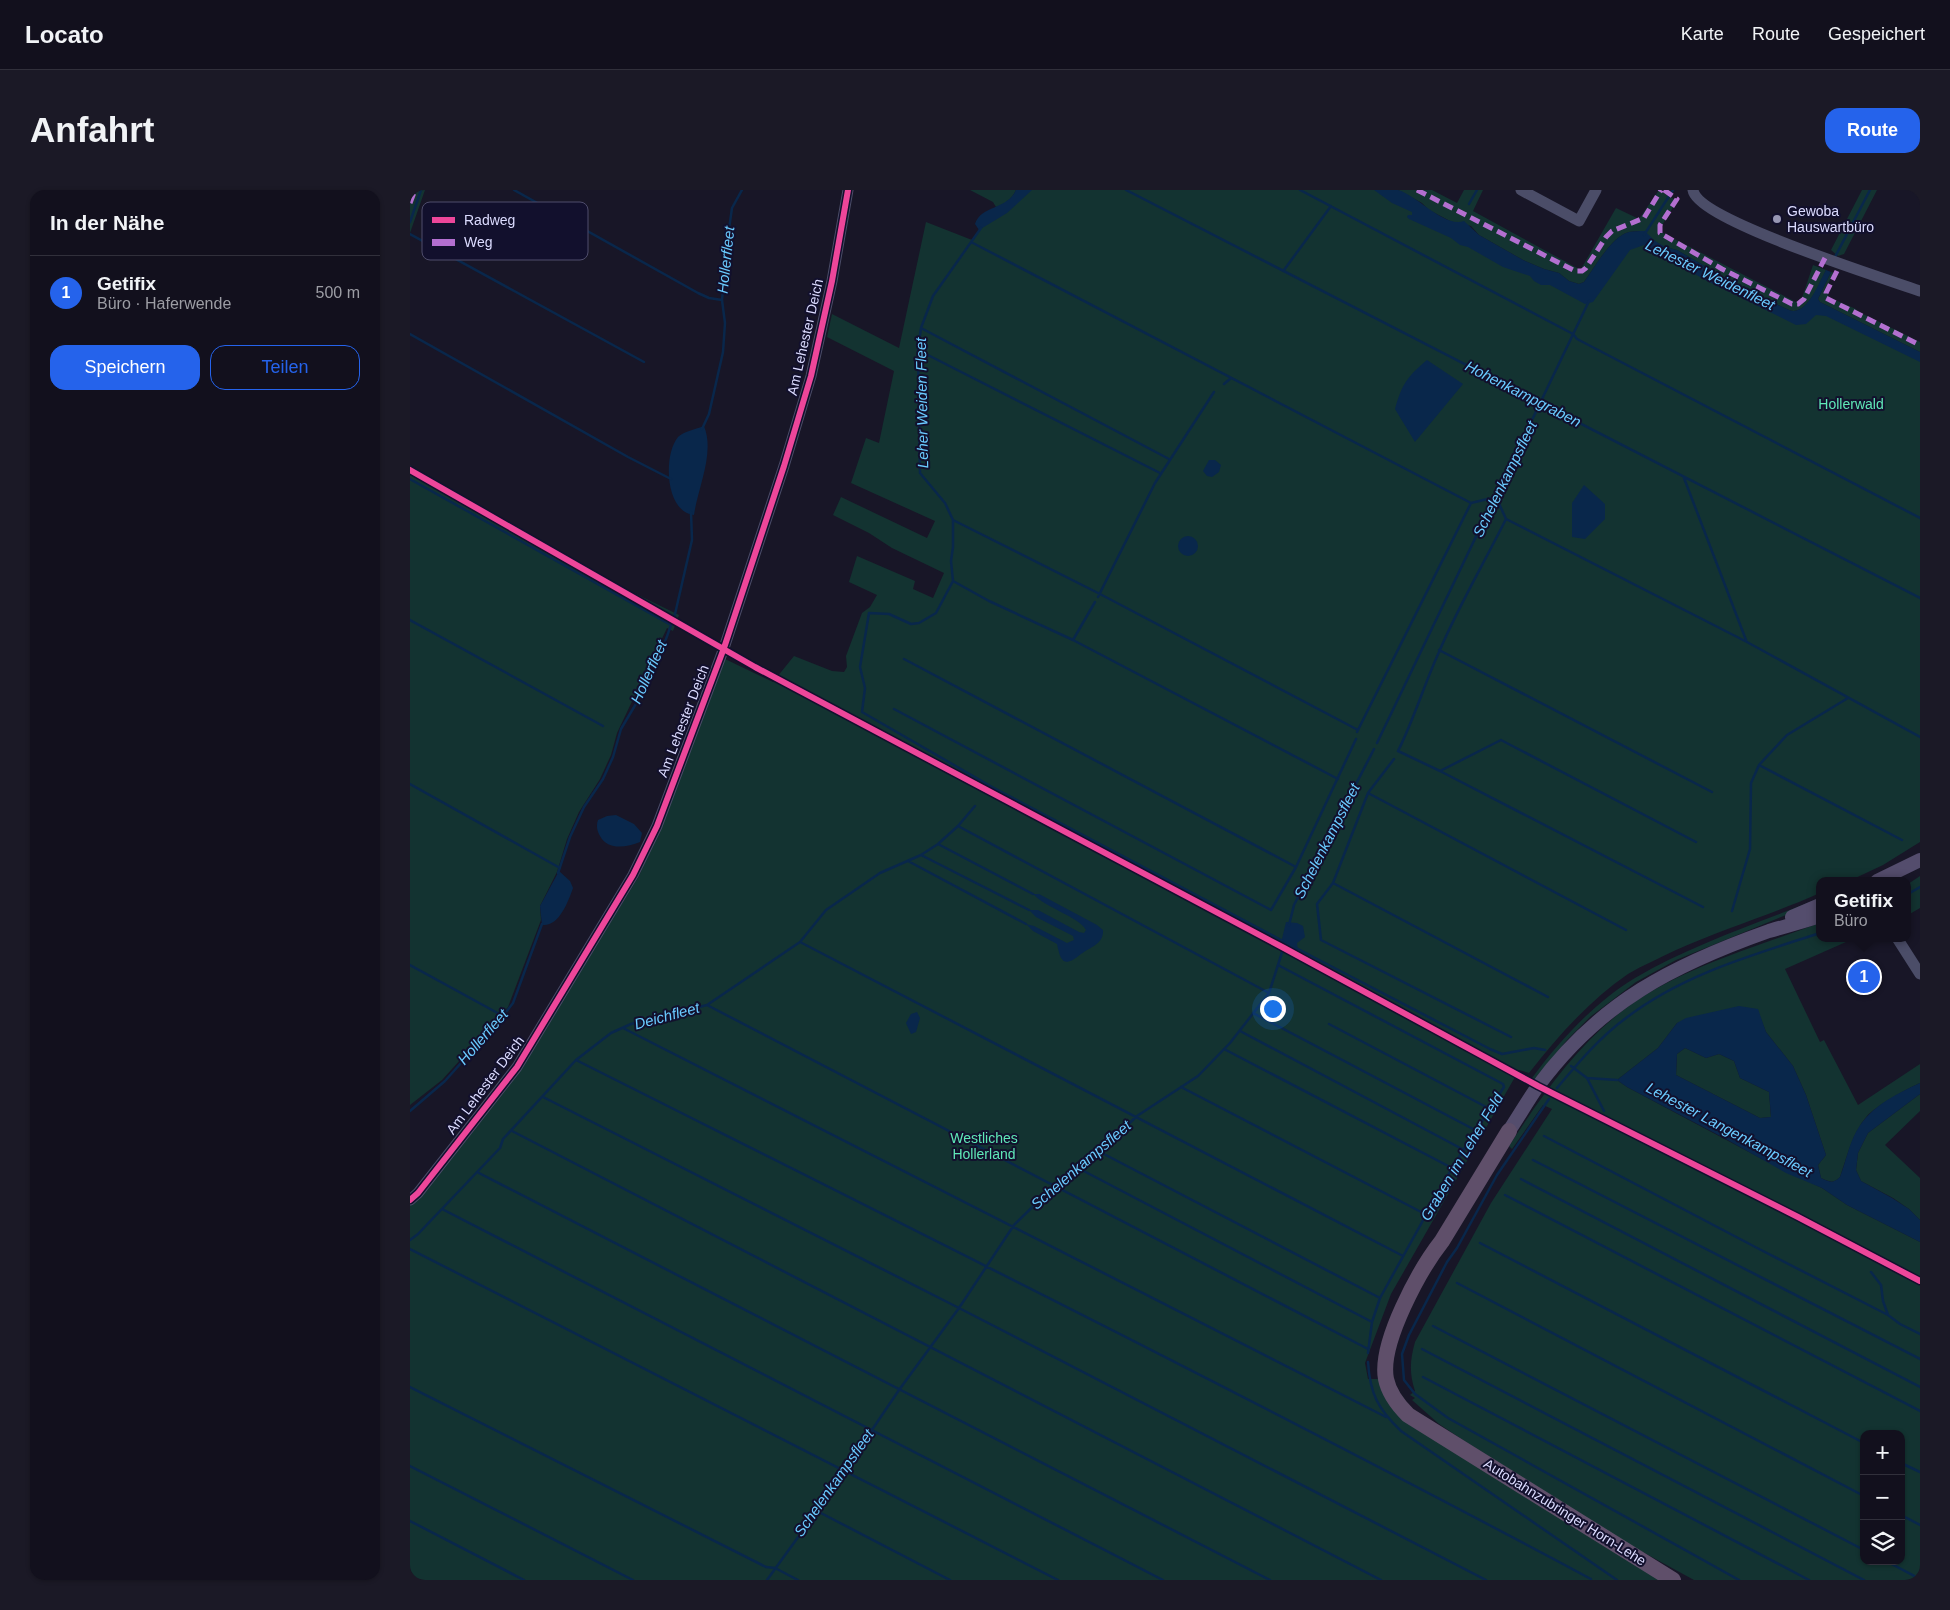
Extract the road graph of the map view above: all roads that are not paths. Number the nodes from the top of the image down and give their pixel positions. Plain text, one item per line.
1 (848, 190) edge
2 (1521, 190) edge
3 (1596, 190) edge
4 (1693, 190) edge
5 (1920, 291) edge
6 (1920, 860) edge
7 (1920, 866) edge
8 (1885, 877) edge
9 (1906, 877) edge
10 (1816, 907) edge
11 (1816, 918) edge
12 (1770, 931) junction
13 (1900, 942) edge
14 (1920, 974) edge
15 (1509, 1131) joint
16 (410, 1200) edge
17 (1673, 1580) edge

1 - 16 street, Am Lehester Deich
2 - 3 street
4 - 5 street
6 - 8 main road
7 - 9 main road
10 - 12 main road, Autobahnzubringer Horn-Lehe
11 - 12 main road, Autobahnzubringer Horn-Lehe
12 - 15 main road, Autobahnzubringer Horn-Lehe
13 - 14 street
15 - 17 highway, Autobahnzubringer Horn-Lehe

